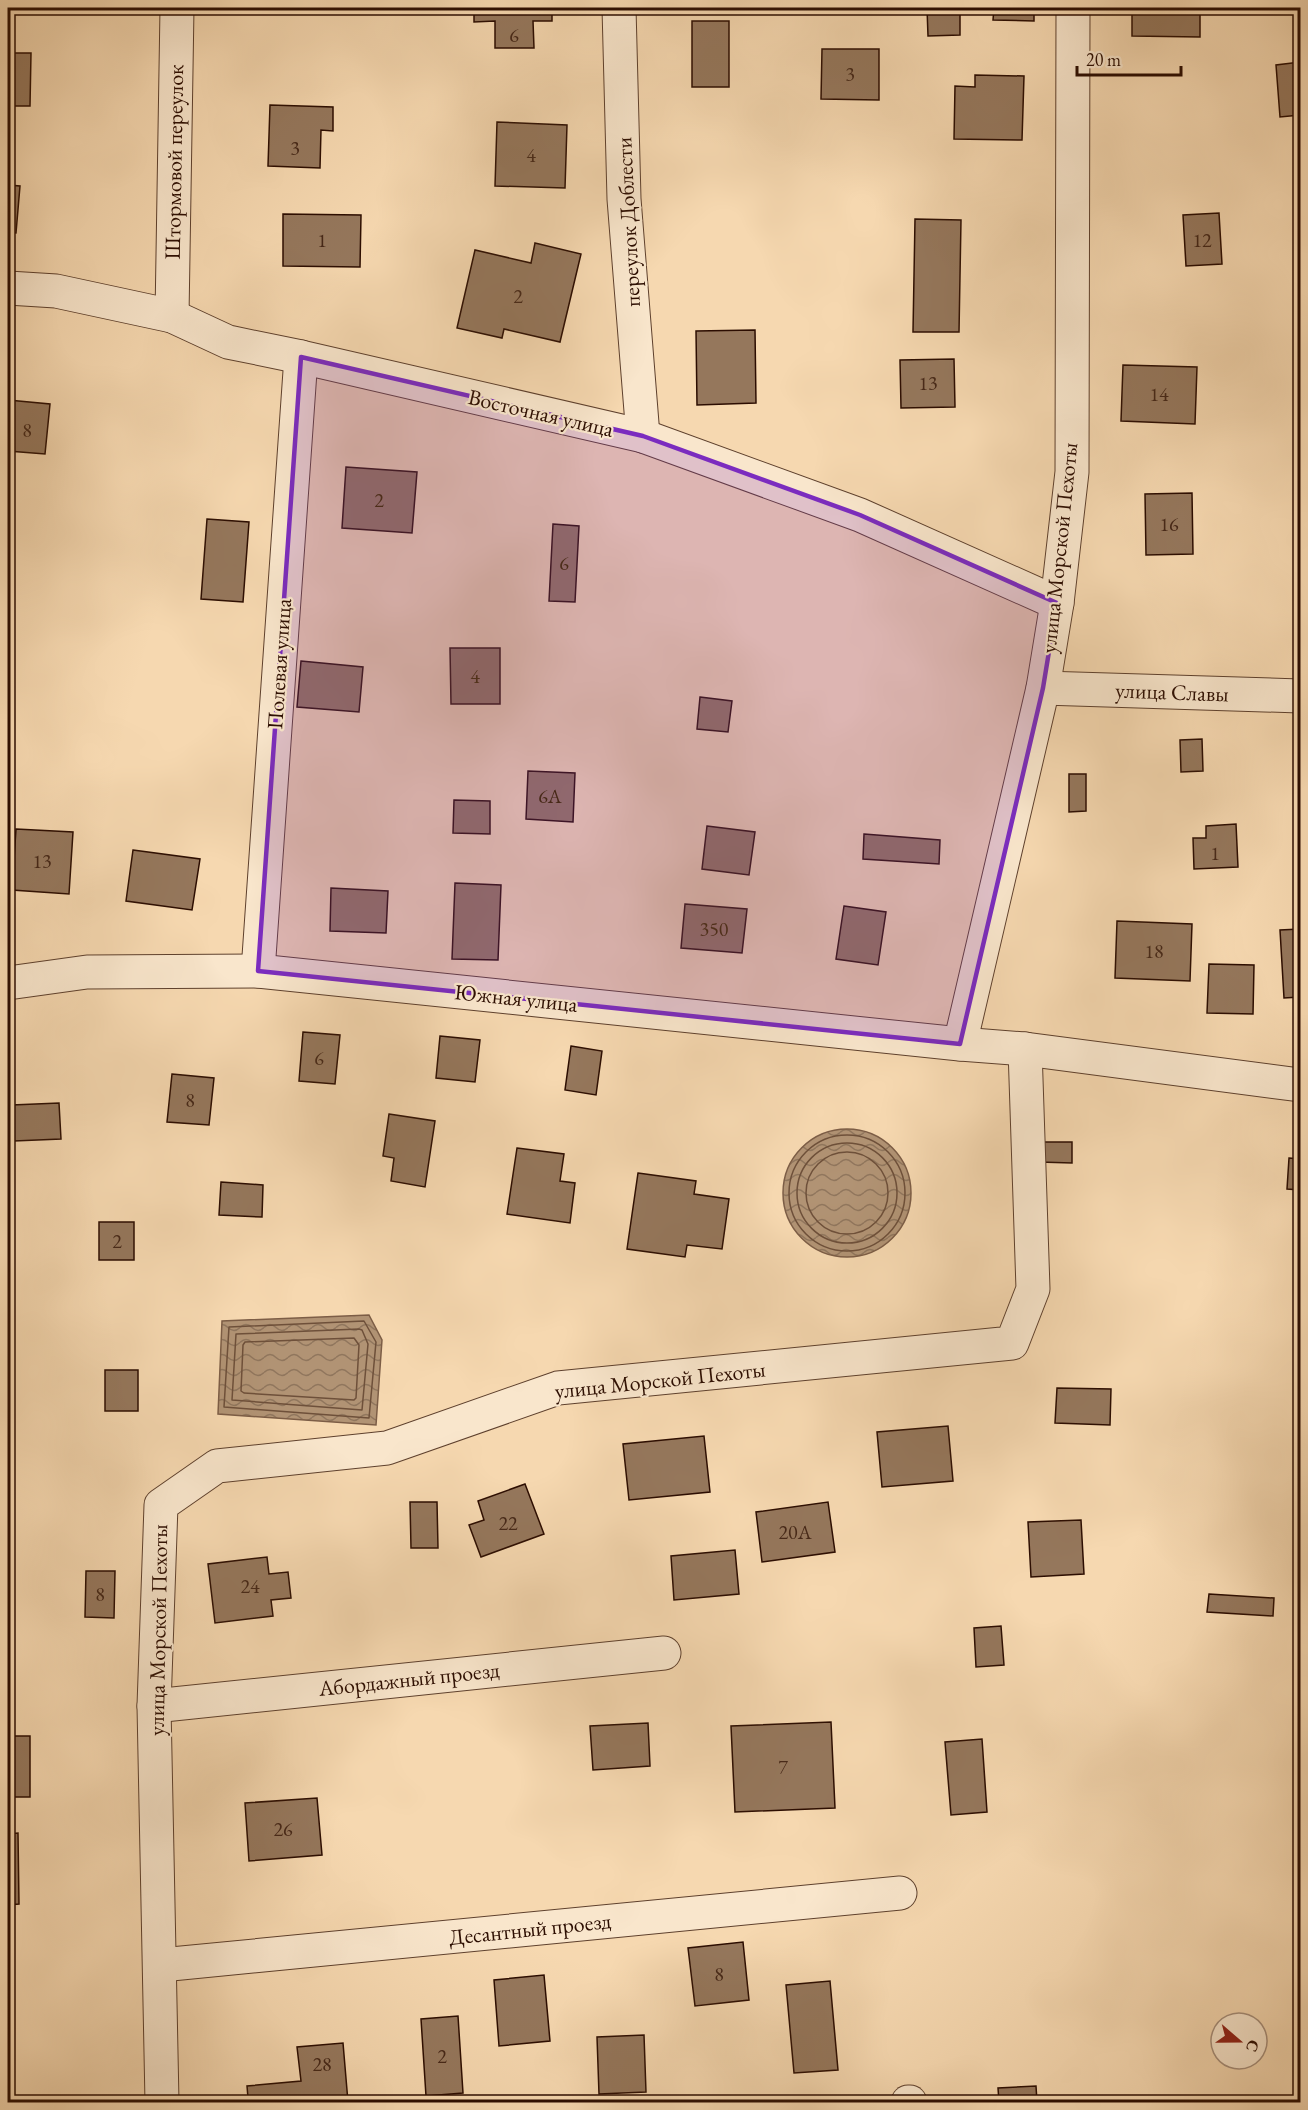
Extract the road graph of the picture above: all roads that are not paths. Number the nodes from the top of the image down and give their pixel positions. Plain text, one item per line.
1 (177, 8) edge
2 (619, 8) edge
3 (1072, 8) edge
4 (8, 288) edge
5 (172, 316) junction
6 (301, 357) junction
7 (643, 436) junction
8 (1057, 603) junction
9 (1043, 688) junction
10 (1300, 696) edge
11 (258, 972) junction
12 (8, 983) edge
13 (960, 1044) junction
14 (1025, 1049) junction
15 (1300, 1085) edge
16 (664, 1653) dead end
17 (154, 1706) junction
18 (900, 1893) dead end
19 (161, 1965) junction
20 (162, 2103) edge

1 - 5 street, Штормовой переулок
2 - 7 street, переулок Доблести
3 - 8 street, улица Морской Пехоты
4 - 5 street, Восточная улица
5 - 6 street, Восточная улица
6 - 7 street, Восточная улица
6 - 11 street, Полевая улица
7 - 8 street, Восточная улица
8 - 9 street, улица Морской Пехоты
9 - 10 street, улица Славы
9 - 13 street, улица Морской Пехоты
11 - 12 street, Южная улица
11 - 13 street, Южная улица
13 - 14 street, Южная улица
14 - 15 street, Южная улица
14 - 17 street, улица Морской Пехоты
16 - 17 street, Абордажный проезд
17 - 19 street, улица Морской Пехоты
18 - 19 street, Десантный проезд
19 - 20 street, улица Морской Пехоты

